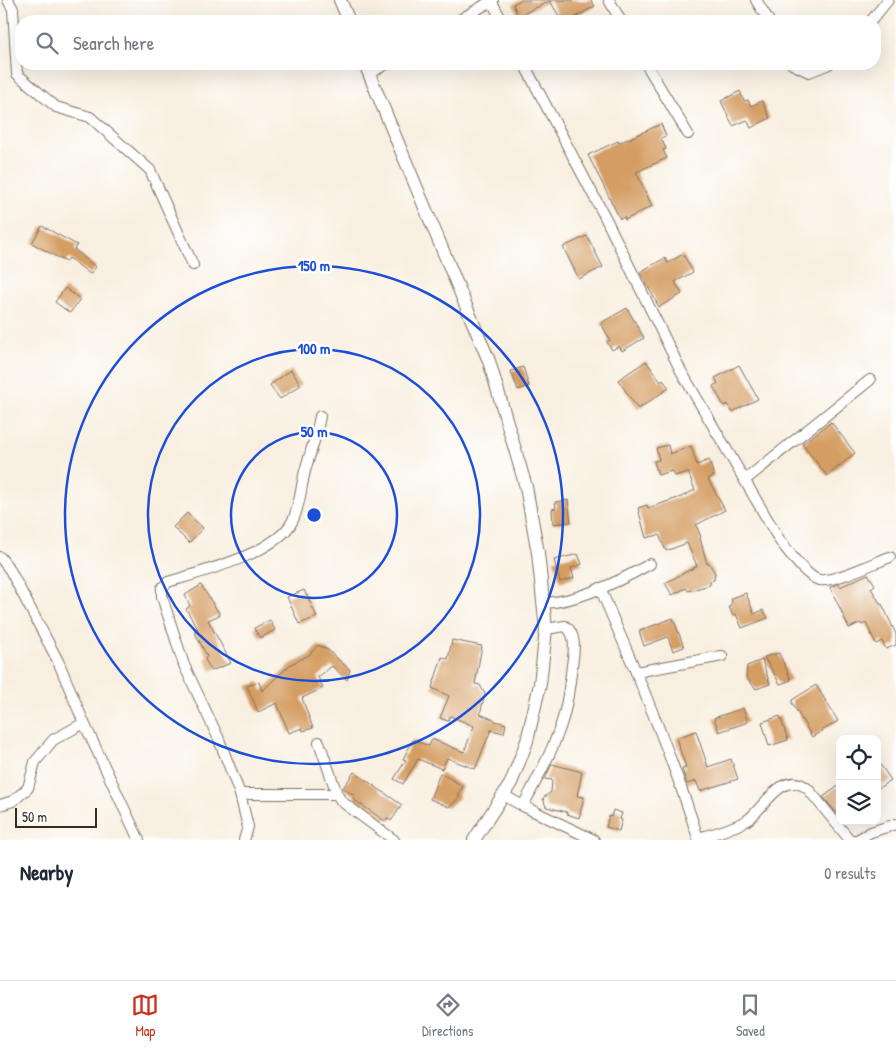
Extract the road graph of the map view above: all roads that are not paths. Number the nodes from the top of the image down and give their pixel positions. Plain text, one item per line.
1 (8, 0) edge
2 (340, 0) edge
3 (609, 0) edge
4 (756, 0) edge
5 (888, 0) edge
6 (492, 1) edge
7 (346, 15) edge
8 (468, 15) edge
9 (499, 15) edge
10 (618, 15) edge
11 (765, 15) edge
12 (876, 15) edge
13 (15, 42) edge
14 (17, 70) edge
15 (367, 70) edge
16 (527, 70) edge
17 (650, 70) edge
18 (688, 134) dead end
19 (194, 265) dead end
20 (870, 380) dead end
21 (320, 416) dead end
22 (745, 480) junction
23 (0, 557) edge
24 (890, 557) dead end
25 (650, 564) dead end
26 (600, 588) junction
27 (545, 603) junction
28 (546, 629) junction
29 (722, 656) dead end
30 (636, 672) junction
31 (84, 723) junction
32 (319, 742) dead end
33 (240, 794) junction
34 (336, 794) junction
35 (503, 795) junction
36 (0, 805) edge
37 (523, 806) junction
38 (896, 824) edge
39 (698, 839) edge
40 (139, 840) edge
41 (244, 840) edge
42 (394, 840) edge
43 (474, 840) edge
44 (594, 840) edge

1 - 13 street
2 - 7 street
3 - 10 street
4 - 11 street
5 - 12 street
6 - 8 street
6 - 9 street
14 - 19 street
15 - 27 street
16 - 22 street
17 - 18 street
20 - 22 street
21 - 33 street
22 - 24 street
23 - 31 street
25 - 26 street
26 - 27 street
26 - 30 street
27 - 28 street
28 - 35 street
28 - 37 street
29 - 30 street
30 - 39 street
31 - 36 street
31 - 40 street
32 - 34 street
33 - 34 street
33 - 41 street
34 - 42 street
35 - 37 street
35 - 43 street
37 - 44 street
38 - 39 street

